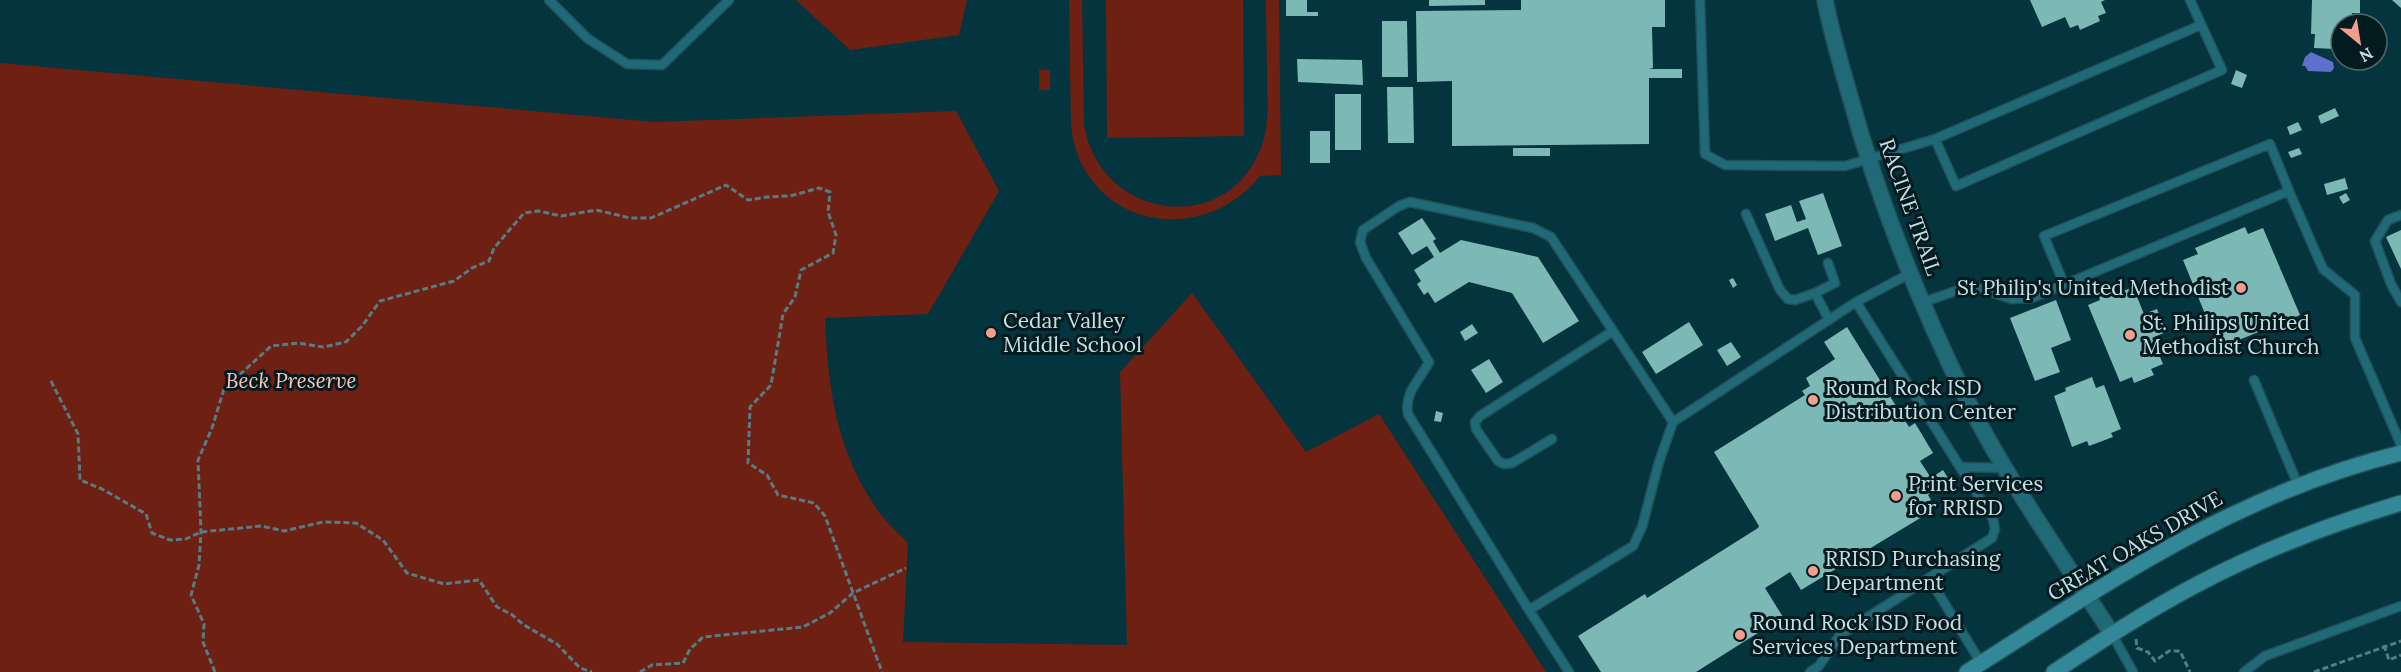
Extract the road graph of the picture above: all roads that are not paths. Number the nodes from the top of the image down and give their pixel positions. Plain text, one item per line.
1 (549, 0) edge
2 (729, 0) edge
3 (1700, 0) edge
4 (1825, 0) edge
5 (2190, 0) edge
6 (2201, 25) junction
7 (1935, 140) junction
8 (1869, 160) junction
9 (2289, 191) junction
10 (1746, 214) dead end
11 (2401, 215) edge
12 (1828, 263) dead end
13 (1911, 273) junction
14 (2064, 284) junction
15 (1815, 293) junction
16 (1856, 302) junction
17 (1923, 302) junction
18 (2401, 302) edge
19 (1828, 320) junction
20 (1613, 331) junction
21 (2254, 380) dead end
22 (1673, 422) junction
23 (1552, 439) dead end
24 (2401, 445) edge
25 (2401, 453) edge
26 (1960, 467) junction
27 (2006, 468) junction
28 (2298, 485) junction
29 (2401, 502) edge
30 (1929, 578) junction
31 (2087, 596) junction
32 (2401, 606) edge
33 (1529, 610) junction
34 (2112, 634) junction
35 (1981, 663) junction
36 (1569, 672) edge
37 (1809, 672) edge
38 (1967, 672) edge
39 (2054, 672) edge
40 (2133, 672) edge
41 (2244, 672) edge

1 - 2 lane
3 - 8 lane
4 - 8 street, RACINE TRAIL
5 - 6 lane
6 - 7 lane
6 - 7 lane
7 - 8 lane
8 - 13 street, RACINE TRAIL
9 - 14 lane
9 - 14 lane
9 - 24 lane
10 - 15 lane
11 - 18 lane
12 - 15 lane
13 - 16 lane
13 - 17 street, RACINE TRAIL
14 - 17 lane
15 - 19 lane
16 - 19 lane
16 - 26 lane
17 - 27 street, RACINE TRAIL
19 - 22 lane
20 - 22 lane
20 - 23 lane
20 - 33 lane
21 - 28 lane
22 - 33 lane
25 - 28 street, GREAT OAKS DRIVE
26 - 27 lane
26 - 30 lane
27 - 31 street, RACINE TRAIL
28 - 31 street, GREAT OAKS DRIVE
29 - 34 street
30 - 35 lane
30 - 37 lane
31 - 34 street, RACINE TRAIL
31 - 35 street, GREAT OAKS DRIVE
32 - 41 lane
33 - 36 lane
34 - 39 street
34 - 40 lane
35 - 38 street, GREAT OAKS DRIVE

